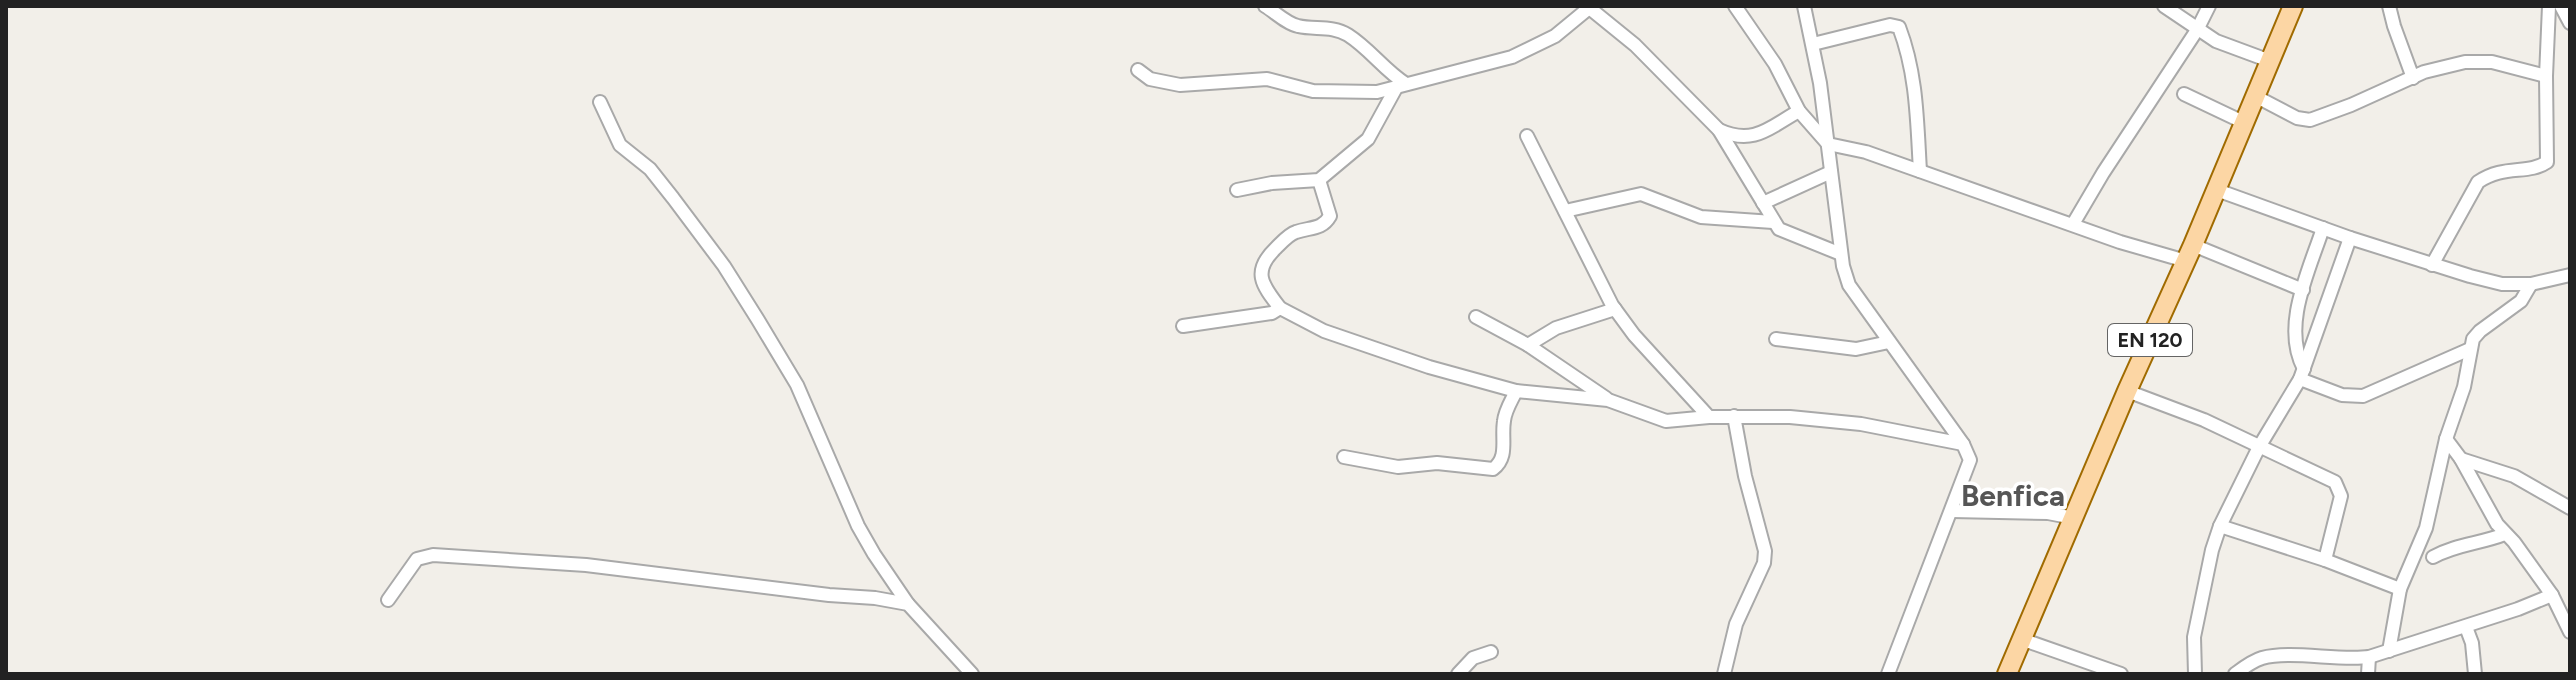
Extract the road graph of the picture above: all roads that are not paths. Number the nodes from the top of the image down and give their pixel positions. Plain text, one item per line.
1 (1265, 6) edge
2 (1735, 6) edge
3 (1804, 6) edge
4 (2164, 6) edge
5 (2209, 6) edge
6 (2293, 6) edge
7 (2389, 6) edge
8 (2549, 6) edge
9 (2561, 6) edge
10 (1588, 7) edge
11 (2570, 23) edge
12 (2197, 30) junction
13 (1813, 44) junction
14 (2270, 61) junction
15 (1138, 70) dead end
16 (2546, 76) junction
17 (2413, 78) junction
18 (1402, 85) junction
19 (2184, 94) dead end
20 (2255, 96) junction
21 (600, 102) dead end
22 (1799, 111) junction
23 (2243, 122) junction
24 (1719, 130) junction
25 (1527, 136) dead end
26 (1751, 138) junction
27 (1828, 144) junction
28 (1736, 158) junction
29 (1920, 171) junction
30 (1831, 172) junction
31 (1319, 180) junction
32 (2214, 189) junction
33 (1237, 190) dead end
34 (1763, 203) junction
35 (1565, 211) junction
36 (1773, 222) junction
37 (2073, 224) junction
38 (2323, 228) junction
39 (2350, 238) junction
40 (2190, 253) junction
41 (1841, 254) junction
42 (2432, 265) junction
43 (2570, 275) edge
44 (2531, 284) junction
45 (2303, 290) junction
46 (1280, 308) junction
47 (1615, 309) junction
48 (1476, 317) dead end
49 (1183, 326) dead end
50 (1776, 339) dead end
51 (1889, 342) junction
52 (1528, 345) junction
53 (2470, 349) junction
54 (2302, 374) junction
55 (1516, 391) junction
56 (2127, 391) junction
57 (1608, 400) junction
58 (1734, 416) junction
59 (1709, 417) junction
60 (2446, 439) junction
61 (1963, 444) junction
62 (2259, 447) junction
63 (1344, 457) dead end
64 (2461, 459) junction
65 (2570, 508) edge
66 (1952, 511) junction
67 (2074, 518) junction
68 (2220, 526) junction
69 (2505, 534) junction
70 (2433, 557) dead end
71 (2325, 560) junction
72 (2400, 589) junction
73 (2552, 595) junction
74 (388, 600) dead end
75 (908, 604) junction
76 (2466, 627) junction
77 (2570, 632) edge
78 (2021, 639) junction
79 (2389, 651) junction
80 (1491, 652) dead end
81 (2369, 657) junction
82 (966, 673) edge
83 (1458, 674) edge
84 (1724, 674) edge
85 (1888, 674) edge
86 (2007, 674) edge
87 (2121, 674) edge
88 (2195, 674) edge
89 (2235, 674) edge
90 (2368, 674) edge
91 (2475, 674) edge

1 - 18 street
2 - 22 street
3 - 13 street
4 - 12 street
5 - 12 street
6 - 14 main road, EN 120
7 - 17 street
8 - 16 street
9 - 11 street
10 - 18 street
10 - 24 street
12 - 14 street
12 - 37 street
13 - 27 street
13 - 29 street
14 - 20 main road, EN 120
15 - 18 street
16 - 17 street
16 - 42 street
17 - 20 street
18 - 31 street
19 - 23 street
20 - 23 main road, EN 120
21 - 75 street
22 - 26 street
22 - 27 street
23 - 32 main road, EN 120
24 - 26 street
24 - 28 street
25 - 35 street
26 - 28 street
27 - 29 street
27 - 30 street
28 - 34 street
29 - 37 street
30 - 34 street
30 - 41 street
31 - 33 street
31 - 46 street
32 - 38 street
32 - 40 main road, EN 120
34 - 36 street
35 - 36 street
35 - 47 street
36 - 41 street
37 - 40 street
38 - 39 street
38 - 45 street
39 - 42 street
39 - 54 street
40 - 45 street
40 - 56 main road, EN 120
41 - 51 street
42 - 44 street
43 - 44 street
44 - 53 street
45 - 54 street
46 - 49 street
46 - 55 street
47 - 52 street
47 - 59 street
48 - 52 street
50 - 51 street
51 - 61 street
52 - 57 street
53 - 54 street
53 - 60 street
54 - 62 street
55 - 57 street
55 - 63 street
56 - 62 street
56 - 67 main road, EN 120
57 - 59 street
58 - 59 street
58 - 61 street
58 - 84 street
60 - 64 street
60 - 72 street
61 - 66 street
62 - 68 street
62 - 71 street
64 - 65 street
64 - 69 street
66 - 67 street
66 - 85 street
67 - 78 main road, EN 120
68 - 71 street
68 - 88 street
69 - 70 street
69 - 73 street
71 - 72 street
72 - 79 street
73 - 76 street
73 - 77 street
74 - 75 street
75 - 82 street
76 - 79 street
76 - 91 street
78 - 86 main road, EN 120
78 - 87 street
79 - 81 street
80 - 83 street
81 - 89 street
81 - 90 street

